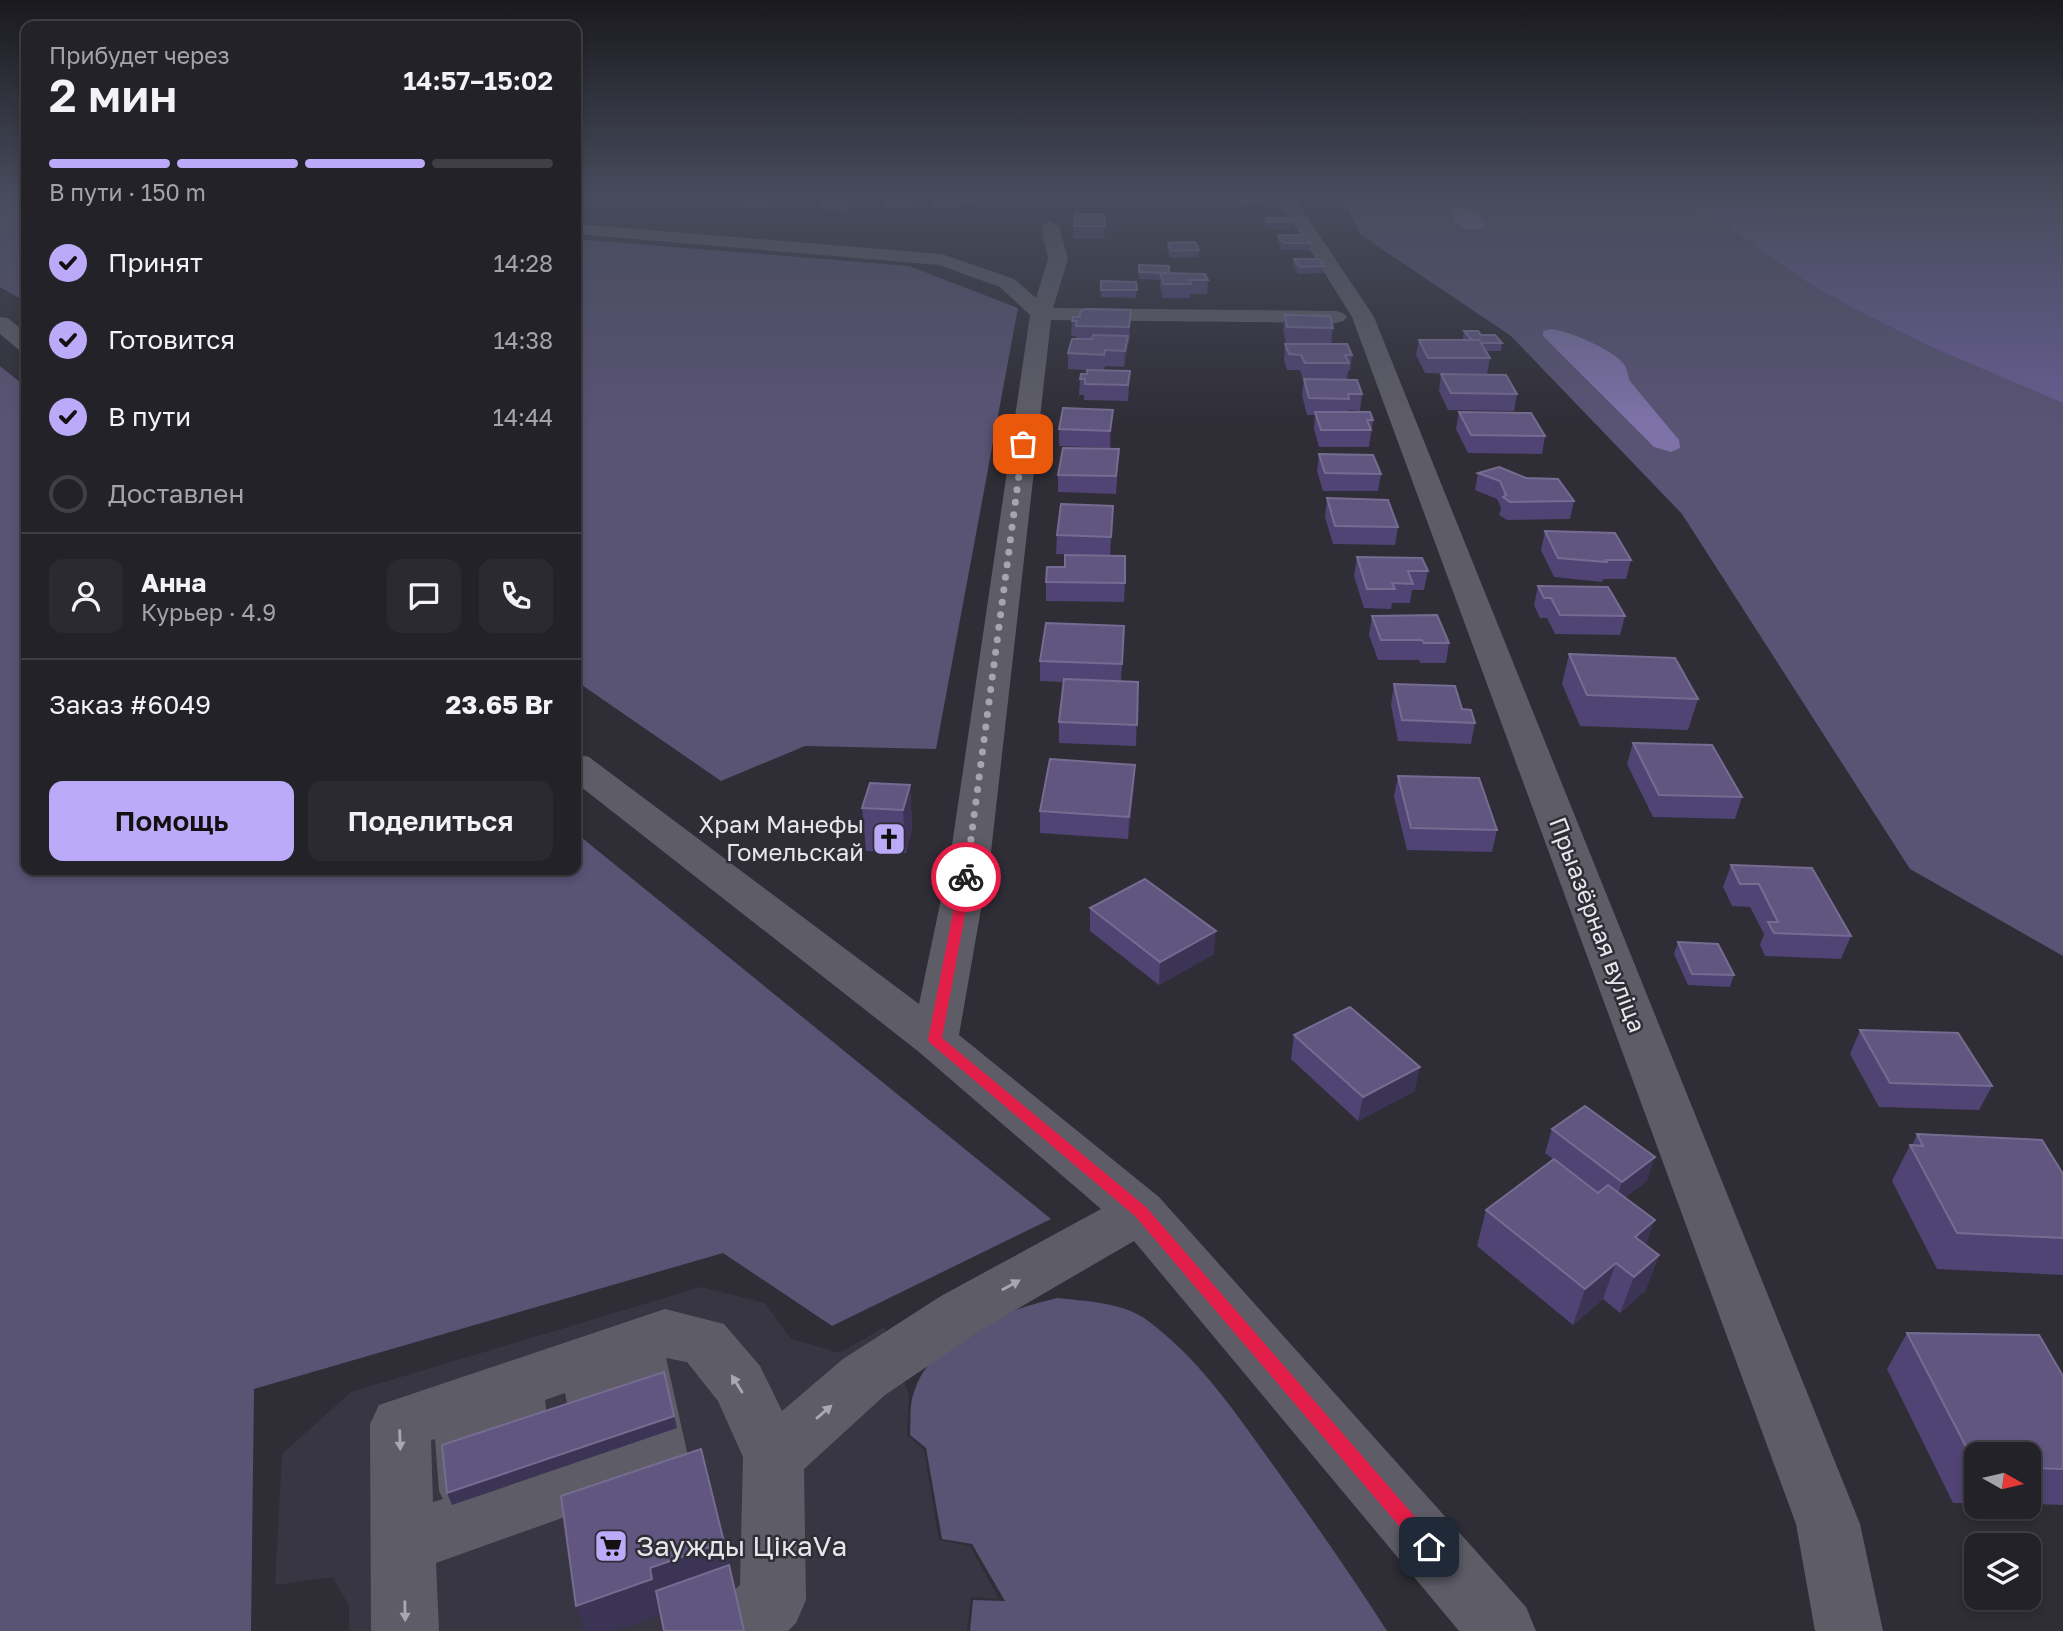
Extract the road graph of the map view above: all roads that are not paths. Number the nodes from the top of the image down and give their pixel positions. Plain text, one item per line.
1 (979, 273) edge
2 (1054, 273) edge
3 (1335, 273) edge
4 (1041, 314) junction
5 (1363, 317) junction
6 (0, 323) edge
7 (21, 340) edge
8 (581, 769) edge
9 (935, 1040) junction
10 (1140, 1212) junction
11 (612, 1351) junction
12 (487, 1393) junction
13 (773, 1457) junction
14 (500, 1509) junction
15 (405, 1543) junction
16 (743, 1627) edge
17 (405, 1631) edge
18 (1502, 1631) edge
19 (1849, 1631) edge

1 - 4 street
2 - 4 street
3 - 5 street, Прыазёрная вуліца
4 - 5 street
4 - 9 street
5 - 19 street, Прыазёрная вуліца
6 - 7 street
8 - 9 street
9 - 10 street
13 -> 10 street
10 - 18 street
11 - 12 street
13 -> 11 street
11 - 14 street
12 - 14 street
12 -> 15 street
13 - 16 street
14 - 15 street
15 -> 17 street

